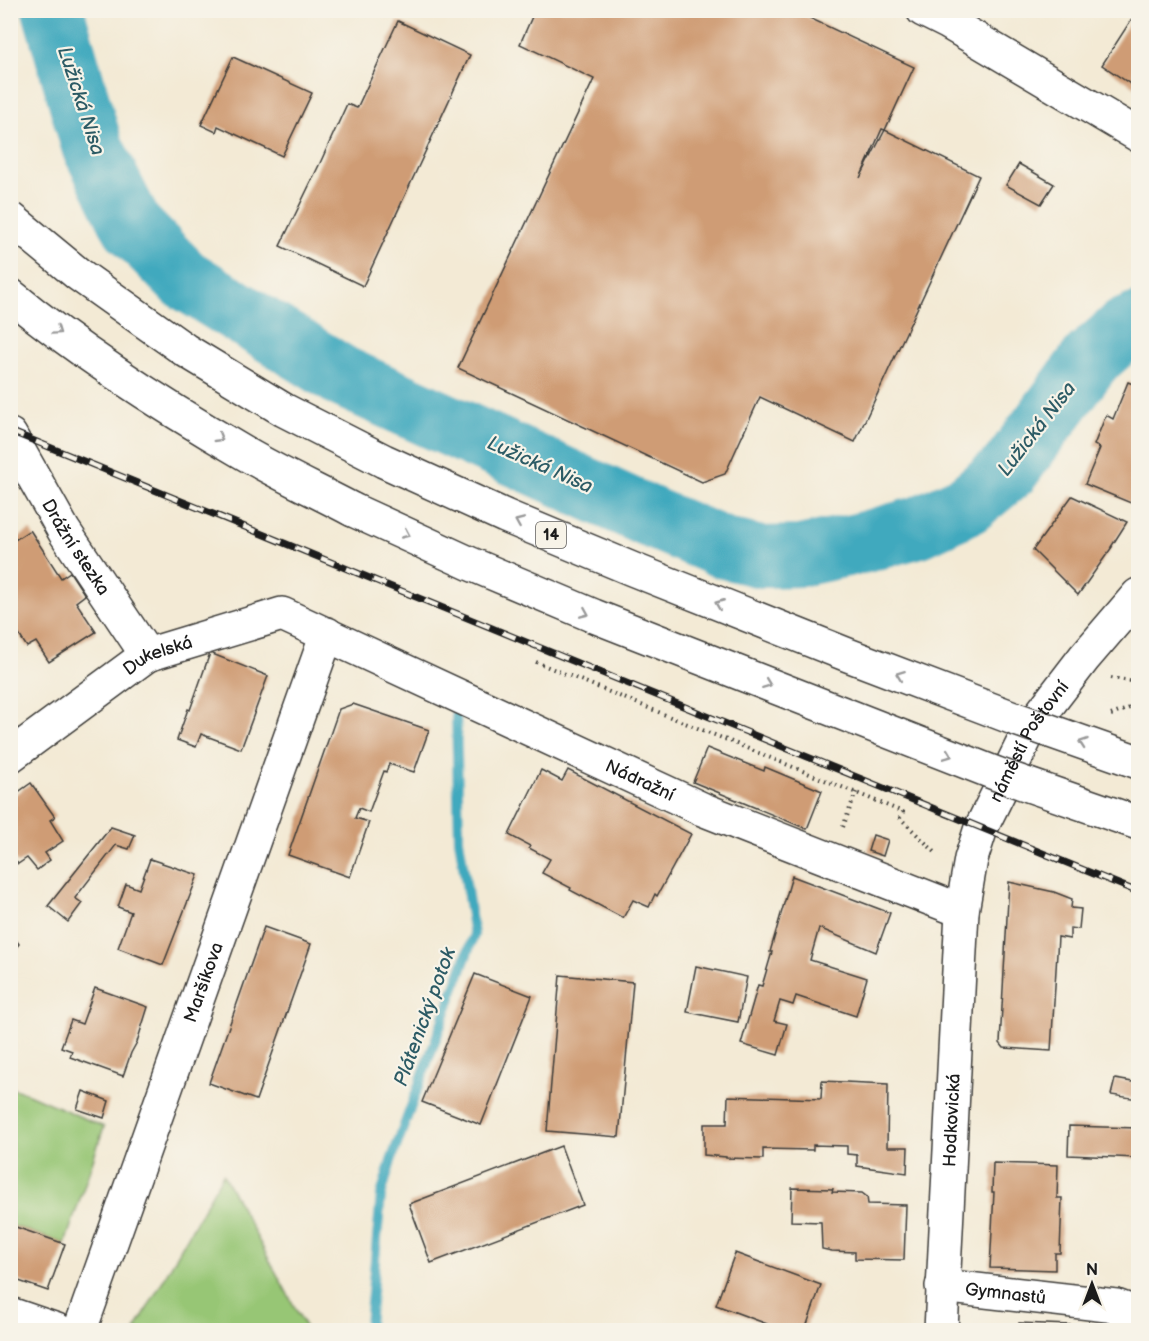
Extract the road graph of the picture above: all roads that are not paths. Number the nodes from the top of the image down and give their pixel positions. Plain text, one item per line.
1 (940, 15) edge
2 (1138, 135) edge
3 (10, 218) edge
4 (10, 295) edge
5 (10, 435) edge
6 (1138, 595) edge
7 (327, 634) junction
8 (147, 655) junction
9 (10, 756) edge
10 (1138, 762) edge
11 (1138, 823) edge
12 (962, 911) junction
13 (942, 1286) junction
14 (10, 1314) edge
15 (1138, 1314) edge
16 (57, 1330) edge
17 (80, 1330) edge
18 (941, 1330) edge

1 - 2 main road
10 -> 3 main road, 14, bridge
4 -> 11 main road, bridge
5 - 8 main road, Drážní stezka
6 - 12 main road, náměstí Poštovní
7 - 8 main road, Dukelská
7 - 12 main road, Nádražní
7 - 17 main road, Maršíkova
8 - 9 main road, Dukelská
12 - 13 main road, Hodkovická
13 - 15 main road, Gymnastů
13 - 18 main road, Hodkovická
14 - 16 main road

